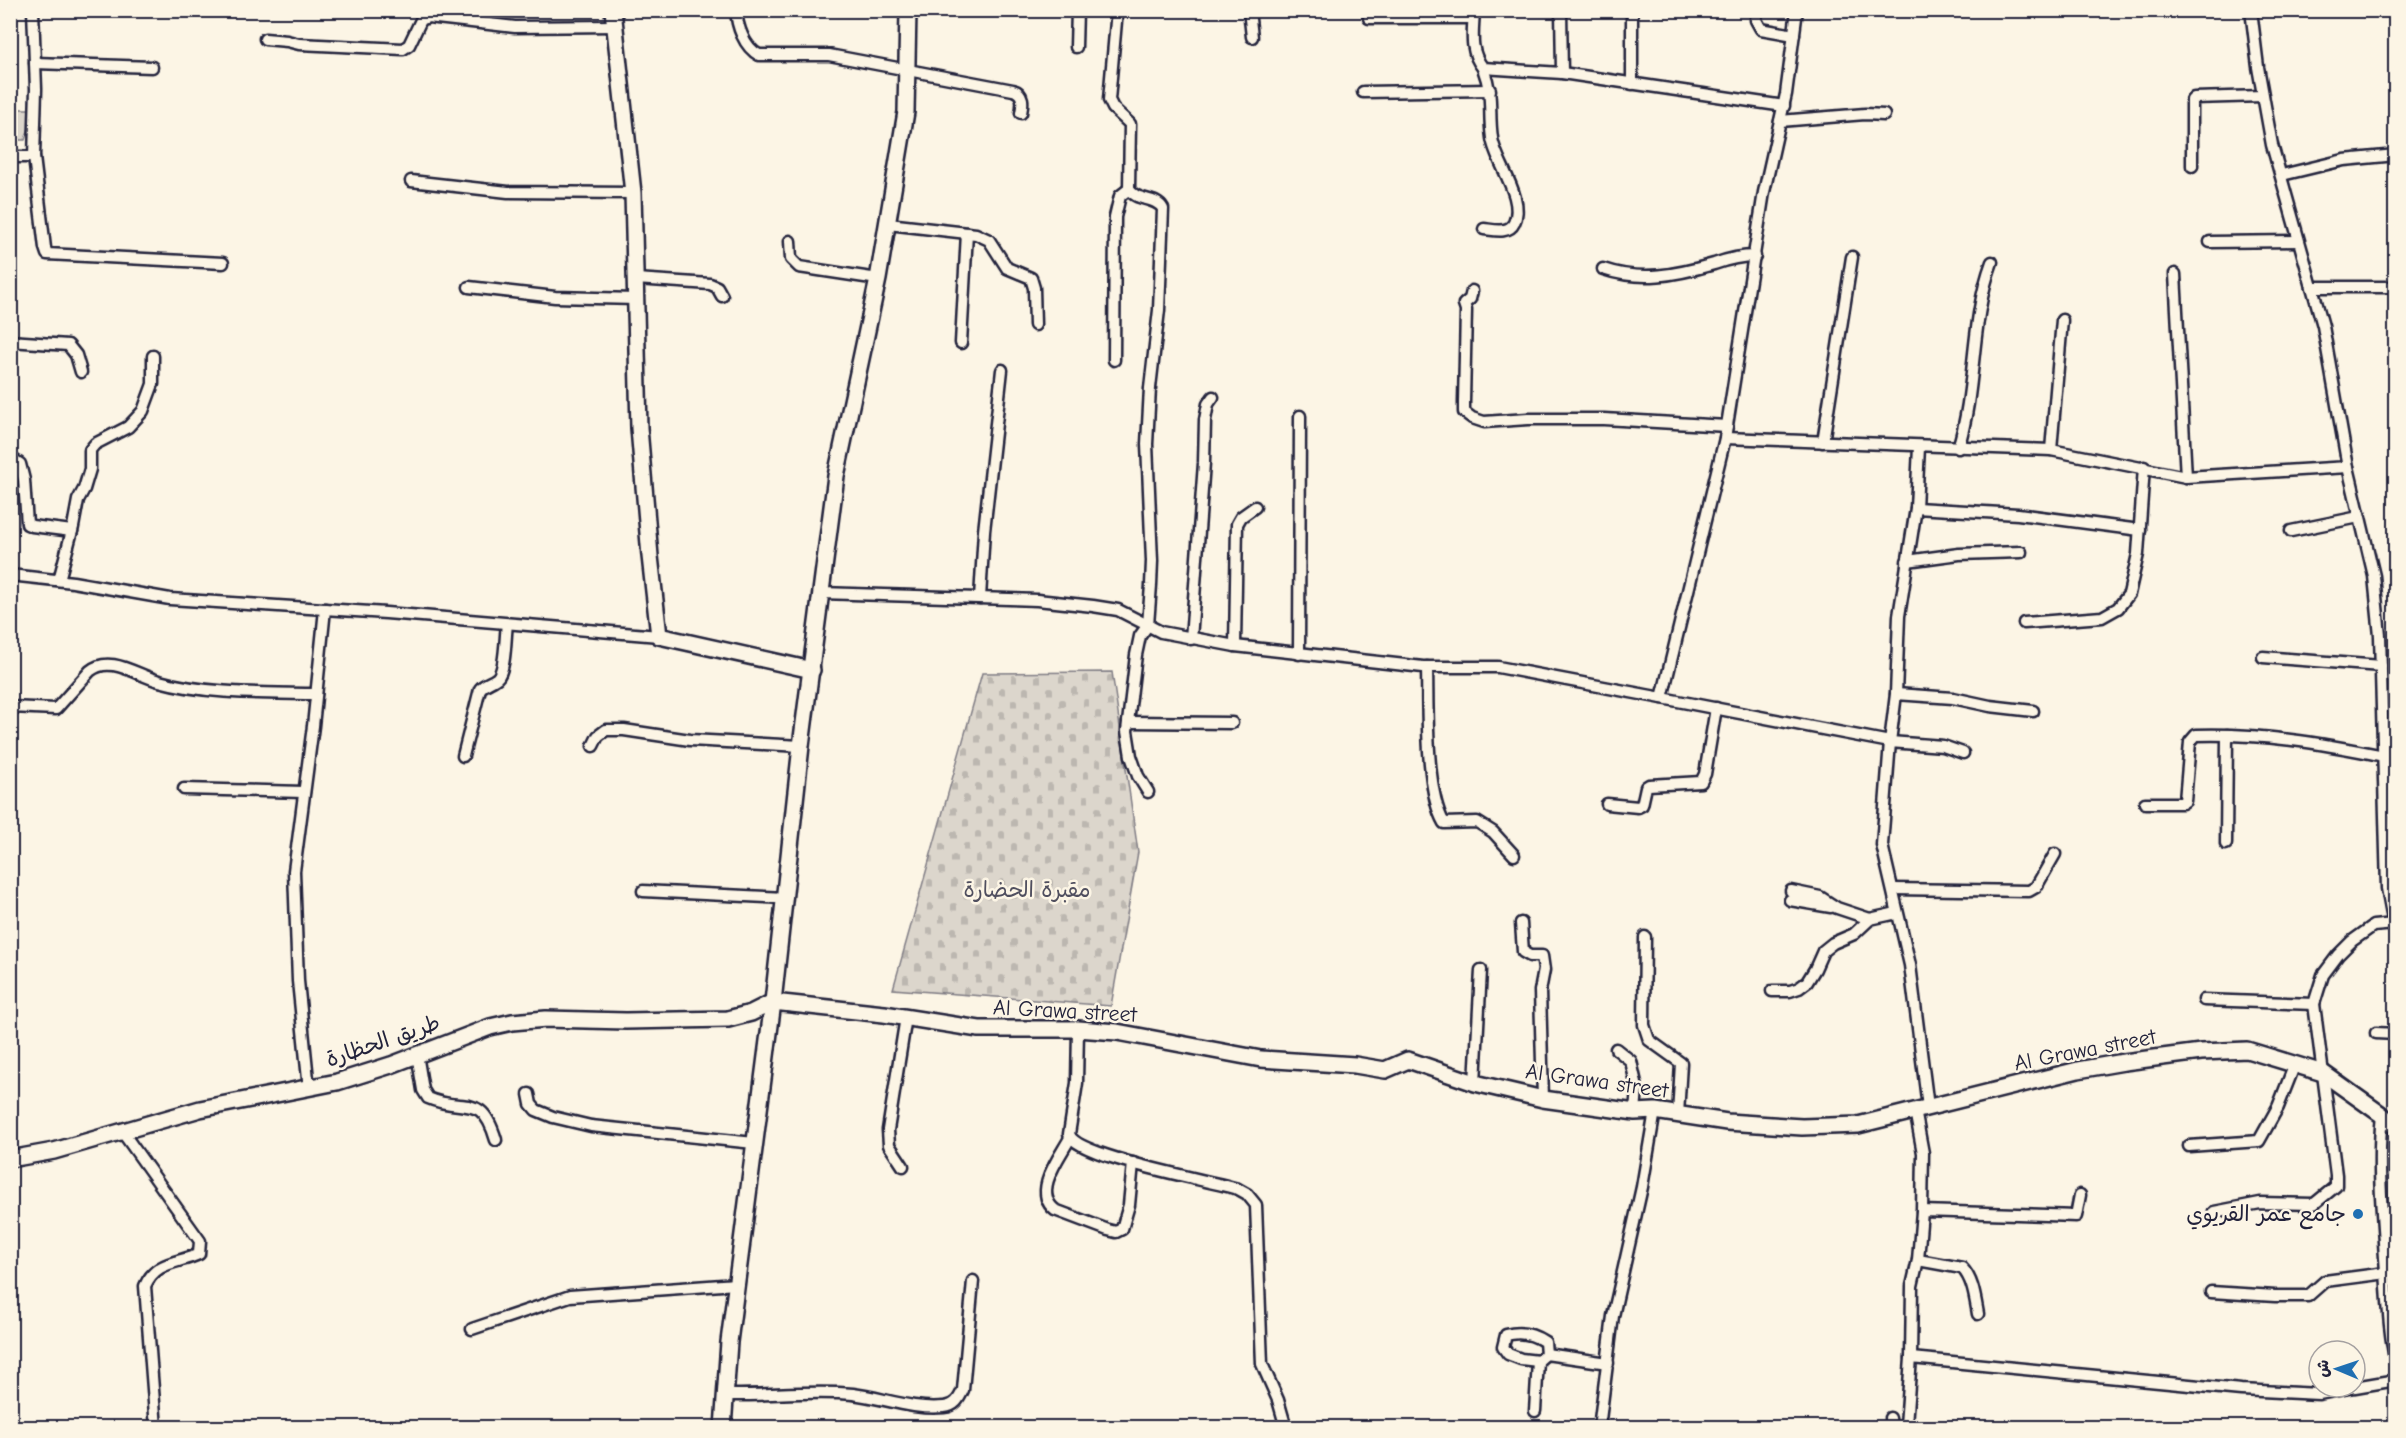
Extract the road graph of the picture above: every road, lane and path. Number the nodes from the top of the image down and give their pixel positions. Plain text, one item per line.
1 (33, 10) edge
2 (614, 10) edge
3 (736, 10) edge
4 (908, 10) edge
5 (1077, 10) edge
6 (1117, 10) edge
7 (1249, 10) edge
8 (1561, 10) edge
9 (1632, 10) edge
10 (1757, 10) edge
11 (1797, 10) edge
12 (2251, 10) edge
13 (1473, 14) edge
14 (1369, 18) dead end
15 (616, 26) junction
16 (1794, 35) junction
17 (1252, 37) dead end
18 (265, 39) dead end
19 (1076, 47) dead end
20 (35, 63) junction
21 (152, 67) dead end
22 (1483, 68) junction
23 (908, 70) junction
24 (1562, 73) junction
25 (1632, 84) junction
26 (1490, 90) junction
27 (1363, 92) dead end
28 (2263, 96) junction
29 (1784, 106) junction
30 (1021, 113) dead end
31 (1884, 115) dead end
32 (1780, 121) junction
33 (2396, 155) edge
34 (10, 157) edge
35 (34, 157) junction
36 (2192, 166) dead end
37 (2282, 176) junction
38 (411, 181) dead end
39 (1129, 189) junction
40 (633, 193) junction
41 (888, 224) junction
42 (1484, 229) dead end
43 (967, 233) junction
44 (790, 241) dead end
45 (2298, 241) junction
46 (2210, 242) dead end
47 (1755, 256) junction
48 (1852, 257) dead end
49 (1992, 262) dead end
50 (223, 263) dead end
51 (1603, 269) dead end
52 (2175, 274) dead end
53 (636, 279) junction
54 (878, 279) junction
55 (469, 287) dead end
56 (2312, 287) junction
57 (2396, 287) edge
58 (1472, 291) dead end
59 (722, 296) dead end
60 (636, 299) junction
61 (2062, 320) dead end
62 (1035, 325) dead end
63 (10, 341) edge
64 (961, 343) dead end
65 (153, 356) dead end
66 (1114, 360) dead end
67 (1002, 370) dead end
68 (81, 372) dead end
69 (1214, 397) dead end
70 (1300, 416) dead end
71 (1727, 426) junction
72 (1725, 438) junction
73 (1823, 442) junction
74 (1919, 447) junction
75 (1958, 448) junction
76 (2051, 450) junction
77 (14, 460) dead end
78 (2144, 467) junction
79 (2348, 467) junction
80 (2186, 477) junction
81 (1255, 507) dead end
82 (1916, 508) junction
83 (2359, 517) junction
84 (2140, 530) junction
85 (72, 531) junction
86 (2291, 531) dead end
87 (2021, 552) dead end
88 (1907, 561) junction
89 (10, 575) edge
90 (59, 580) junction
91 (821, 593) junction
92 (980, 598) junction
93 (325, 609) junction
94 (507, 624) junction
95 (2024, 624) dead end
96 (1148, 625) junction
97 (659, 636) junction
98 (1191, 639) junction
99 (1235, 646) junction
100 (1299, 654) junction
101 (2263, 657) dead end
102 (2381, 666) junction
103 (1427, 667) junction
104 (812, 670) junction
105 (316, 693) junction
106 (1896, 694) junction
107 (1662, 698) junction
108 (10, 707) edge
109 (1716, 708) junction
110 (2033, 711) dead end
111 (1128, 722) junction
112 (1232, 723) dead end
113 (2227, 735) junction
114 (1890, 742) junction
115 (593, 746) dead end
116 (801, 746) junction
117 (1963, 753) dead end
118 (463, 756) dead end
119 (2384, 756) junction
120 (184, 789) dead end
121 (304, 792) junction
122 (1148, 792) dead end
123 (1607, 804) dead end
124 (2145, 804) dead end
125 (2226, 844) dead end
126 (2055, 854) dead end
127 (1514, 855) dead end
128 (1893, 889) junction
129 (643, 891) dead end
130 (1790, 895) dead end
131 (784, 898) junction
132 (1897, 913) junction
133 (1870, 919) junction
134 (1521, 923) dead end
135 (2395, 924) edge
136 (2396, 936) edge
137 (1645, 937) dead end
138 (1480, 970) dead end
139 (1772, 991) dead end
140 (2204, 1000) dead end
141 (773, 1002) junction
142 (2314, 1004) junction
143 (906, 1017) junction
144 (1078, 1029) junction
145 (2376, 1033) dead end
146 (2396, 1034) edge
147 (1616, 1049) dead end
148 (417, 1054) junction
149 (2295, 1064) junction
150 (2323, 1073) junction
151 (1475, 1083) junction
152 (309, 1089) junction
153 (529, 1094) dead end
154 (1543, 1099) junction
155 (1922, 1109) junction
156 (1654, 1111) junction
157 (1635, 1112) junction
158 (1678, 1115) junction
159 (2392, 1122) edge
160 (121, 1130) junction
161 (1070, 1138) junction
162 (496, 1140) dead end
163 (754, 1143) junction
164 (2189, 1146) dead end
165 (10, 1159) edge
166 (1133, 1163) junction
167 (903, 1166) dead end
168 (2080, 1195) dead end
169 (1922, 1211) junction
170 (2214, 1212) dead end
171 (1917, 1260) junction
172 (2386, 1273) junction
173 (973, 1281) dead end
174 (736, 1284) junction
175 (2211, 1292) dead end
176 (1978, 1314) dead end
177 (472, 1329) dead end
178 (1911, 1358) junction
179 (1608, 1363) junction
180 (2396, 1363) edge
181 (2396, 1380) edge
182 (2367, 1385) edge
183 (2307, 1393) edge
184 (724, 1395) junction
185 (1534, 1412) dead end
186 (156, 1428) edge
187 (723, 1428) edge
188 (1286, 1428) edge
189 (1599, 1428) edge
190 (1908, 1428) edge

1 - 20 street
2 - 15 street
3 - 23 street
4 - 23 street
5 - 19 street
6 - 39 street
7 - 17 street
8 - 24 street
9 - 25 street
10 - 16 street
11 - 16 street
12 - 28 street
13 - 14 street
13 - 22 street
15 - 18 street
15 - 40 street
16 - 29 street
20 - 21 street
20 - 35 street
22 - 24 street
22 - 26 street
23 - 30 street
23 - 41 street
24 - 25 street
25 - 29 street
26 - 27 street
26 - 42 street
28 - 36 street
28 - 37 street
29 - 32 street
31 - 32 street
32 - 47 street
33 - 37 street
34 - 35 street
35 - 50 street
37 - 45 street
38 - 40 street
39 - 66 street
39 - 96 street
40 - 53 street
41 - 43 street
41 - 54 street
43 - 62 street
43 - 64 street
44 - 54 street
45 - 46 street
45 - 56 street
47 - 51 street
47 - 71 street
48 - 73 street
49 - 75 street
52 - 80 street
53 - 59 street
53 - 60 street
54 - 91 street
55 - 60 street
56 - 57 street
56 - 79 street
58 - 71 street
60 - 97 street
61 - 76 street
63 - 68 street
65 - 85 street
67 - 92 street
69 - 98 street
70 - 100 street
71 - 72 street
72 - 73 street
72 - 107 street
73 - 74 street
74 - 75 street
74 - 82 street
75 - 76 street
76 - 78 street
77 - 85 street
78 - 80 street
78 - 84 street
79 - 80 street
79 - 83 street
81 - 99 street
82 - 84 street
82 - 88 street
83 - 86 street
83 - 102 street
84 - 95 street
85 - 90 street
87 - 88 street
88 - 106 street
89 - 90 street
90 - 93 street
91 - 92 street
91 - 104 street
92 - 96 street
93 - 94 street
93 - 105 street
94 - 97 street
94 - 118 street
96 - 98 street
96 - 111 street
97 - 104 street
98 - 99 street
99 - 100 street
100 - 103 street
101 - 102 street
102 - 119 street
103 - 107 street
103 - 127 street
104 - 116 street
105 - 108 street
105 - 121 street
106 - 110 street
106 - 114 street
107 - 109 street
109 - 114 street
109 - 123 street
111 - 112 street
111 - 122 street
113 - 119 street
113 - 124 street
113 - 125 street
114 - 117 street
114 - 128 street
115 - 116 street
116 - 131 street
119 - 135 street
120 - 121 street
121 - 152 street
126 - 128 street
128 - 132 street
129 - 131 street
130 - 133 street
131 - 141 street
132 - 133 street
132 - 155 street
133 - 139 street
134 - 154 street
135 - 136 street
135 - 142 street
137 - 158 street
138 - 151 street
140 - 142 street
141 - 143 street, Al Grawa street
141 - 148 street, طريق الحظارة
141 - 163 street
142 - 150 street
143 - 144 street, Al Grawa street
143 - 167 street
144 - 151 street, Al Grawa street
144 - 161 street
145 - 146 street
147 - 157 street
148 - 152 street, طريق الحظارة
148 - 162 street
149 - 150 street, Al Grawa street
149 - 155 street, Al Grawa street
149 - 164 street
150 - 159 street, Al Grawa street
150 - 170 street
151 - 154 street, Al Grawa street
152 - 160 street, طريق الحظارة
153 - 163 street
154 - 157 street, Al Grawa street
155 - 158 street, Al Grawa street
155 - 169 street
156 - 157 street, Al Grawa street
156 - 158 street, Al Grawa street
156 - 179 street
159 - 172 street
160 - 165 street, طريق الحظارة
160 - 186 street
161 - 166 street
161 - 166 street
163 - 174 street
166 - 188 street
168 - 169 street
169 - 171 street
171 - 176 street
171 - 178 street
172 - 175 street
172 - 180 street
173 - 184 street
174 - 177 street
174 - 184 street
178 - 183 street
178 - 190 street
179 - 185 street
179 - 189 street
181 - 182 street
184 - 187 street

